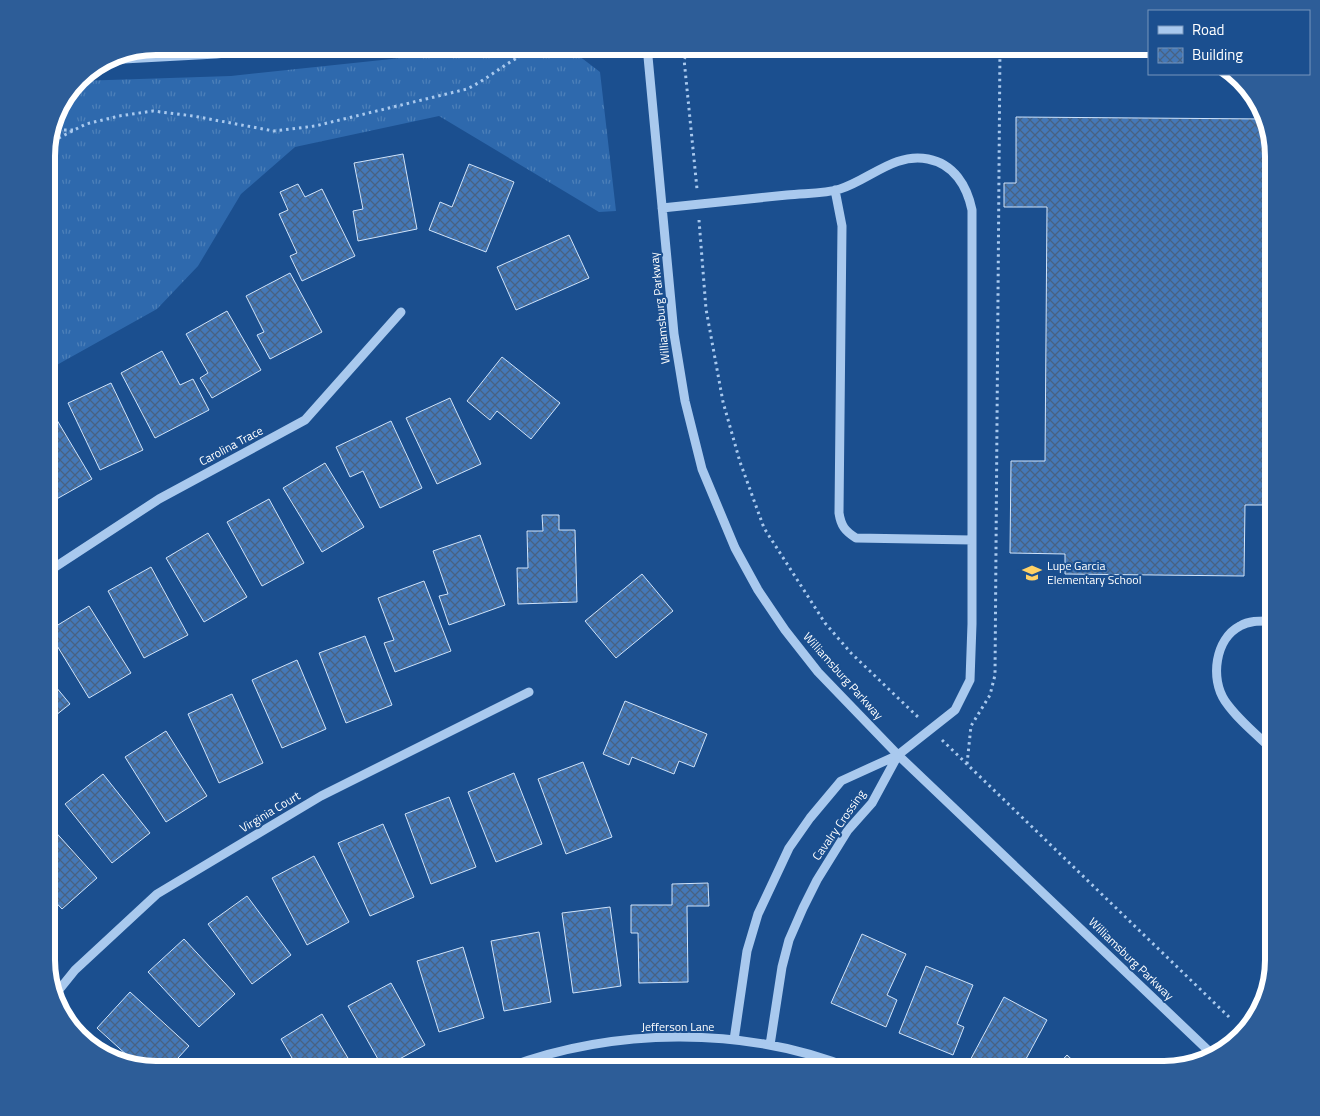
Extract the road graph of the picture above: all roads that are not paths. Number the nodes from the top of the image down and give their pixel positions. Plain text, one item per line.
1 (198, 55) edge
2 (648, 55) edge
3 (129, 59) edge
4 (835, 190) junction
5 (662, 208) junction
6 (402, 312) dead end
7 (972, 540) junction
8 (55, 567) edge
9 (1265, 621) edge
10 (529, 692) dead end
11 (1265, 742) edge
12 (898, 755) junction
13 (59, 989) edge
14 (734, 1040) junction
15 (770, 1045) junction
16 (1209, 1051) edge
17 (527, 1061) edge
18 (828, 1061) edge

1 - 3 street
2 - 5 street, Williamsburg Parkway
4 - 5 street
4 - 7 street
4 - 7 street
5 - 12 street, Williamsburg Parkway
6 - 8 street, Carolina Trace
7 - 12 street
9 - 11 street
10 - 13 street, Virginia Court
12 - 14 street, Cavalry Crossing
12 - 15 street, Cavalry Crossing
12 - 16 street, Williamsburg Parkway
14 - 15 street, Jefferson Lane
14 - 17 street, Jefferson Lane
15 - 18 street, Jefferson Lane

